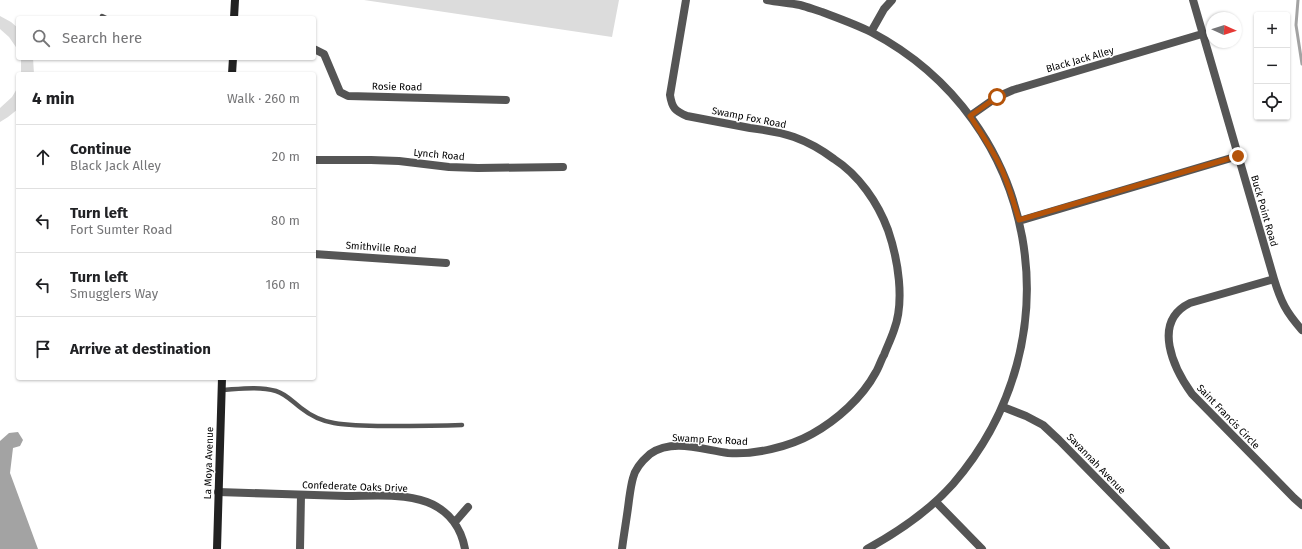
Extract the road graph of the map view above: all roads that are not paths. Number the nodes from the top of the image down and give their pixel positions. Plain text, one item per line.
1 (235, 0) edge
2 (686, 0) edge
3 (767, 0) edge
4 (892, 0) edge
5 (1193, 0) edge
6 (234, 16) edge
7 (870, 32) junction
8 (1202, 34) junction
9 (316, 50) edge
10 (233, 60) edge
11 (232, 72) edge
12 (506, 100) dead end
13 (970, 116) junction
14 (1238, 156) junction
15 (316, 160) edge
16 (563, 167) dead end
17 (1019, 220) junction
18 (316, 254) edge
19 (446, 263) dead end
20 (1274, 279) junction
21 (1302, 330) edge
22 (222, 380) edge
23 (222, 390) junction
24 (1003, 407) junction
25 (462, 425) dead end
26 (218, 492) junction
27 (301, 495) junction
28 (936, 502) junction
29 (1302, 505) edge
30 (468, 507) dead end
31 (455, 522) junction
32 (216, 549) edge
33 (300, 549) edge
34 (465, 549) edge
35 (622, 549) edge
36 (867, 549) edge
37 (982, 549) edge
38 (1166, 549) edge

1 - 6 street
2 - 35 street, Swamp Fox Road
3 - 7 street
4 - 7 street
5 - 8 street, Buck Point Road
7 - 13 street
8 - 13 street, Black Jack Alley
8 - 14 street, Buck Point Road
9 - 12 street, Rosie Road
10 - 11 street
13 - 17 street
14 - 17 street
14 - 20 street, Buck Point Road
15 - 16 street, Lynch Road
17 - 24 street
18 - 19 street, Smithville Road
20 - 21 street, Buck Point Road
20 - 29 street, Saint Francis Circle
22 - 23 street, La Moya Avenue
23 - 25 lane
23 - 26 street, La Moya Avenue
24 - 28 street
24 - 38 street, Savannah Avenue
26 - 27 street, Confederate Oaks Drive
26 - 32 street, La Moya Avenue
27 - 31 street, Confederate Oaks Drive
27 - 33 street
28 - 36 street
28 - 37 street
30 - 31 street
31 - 34 street, Confederate Oaks Drive

